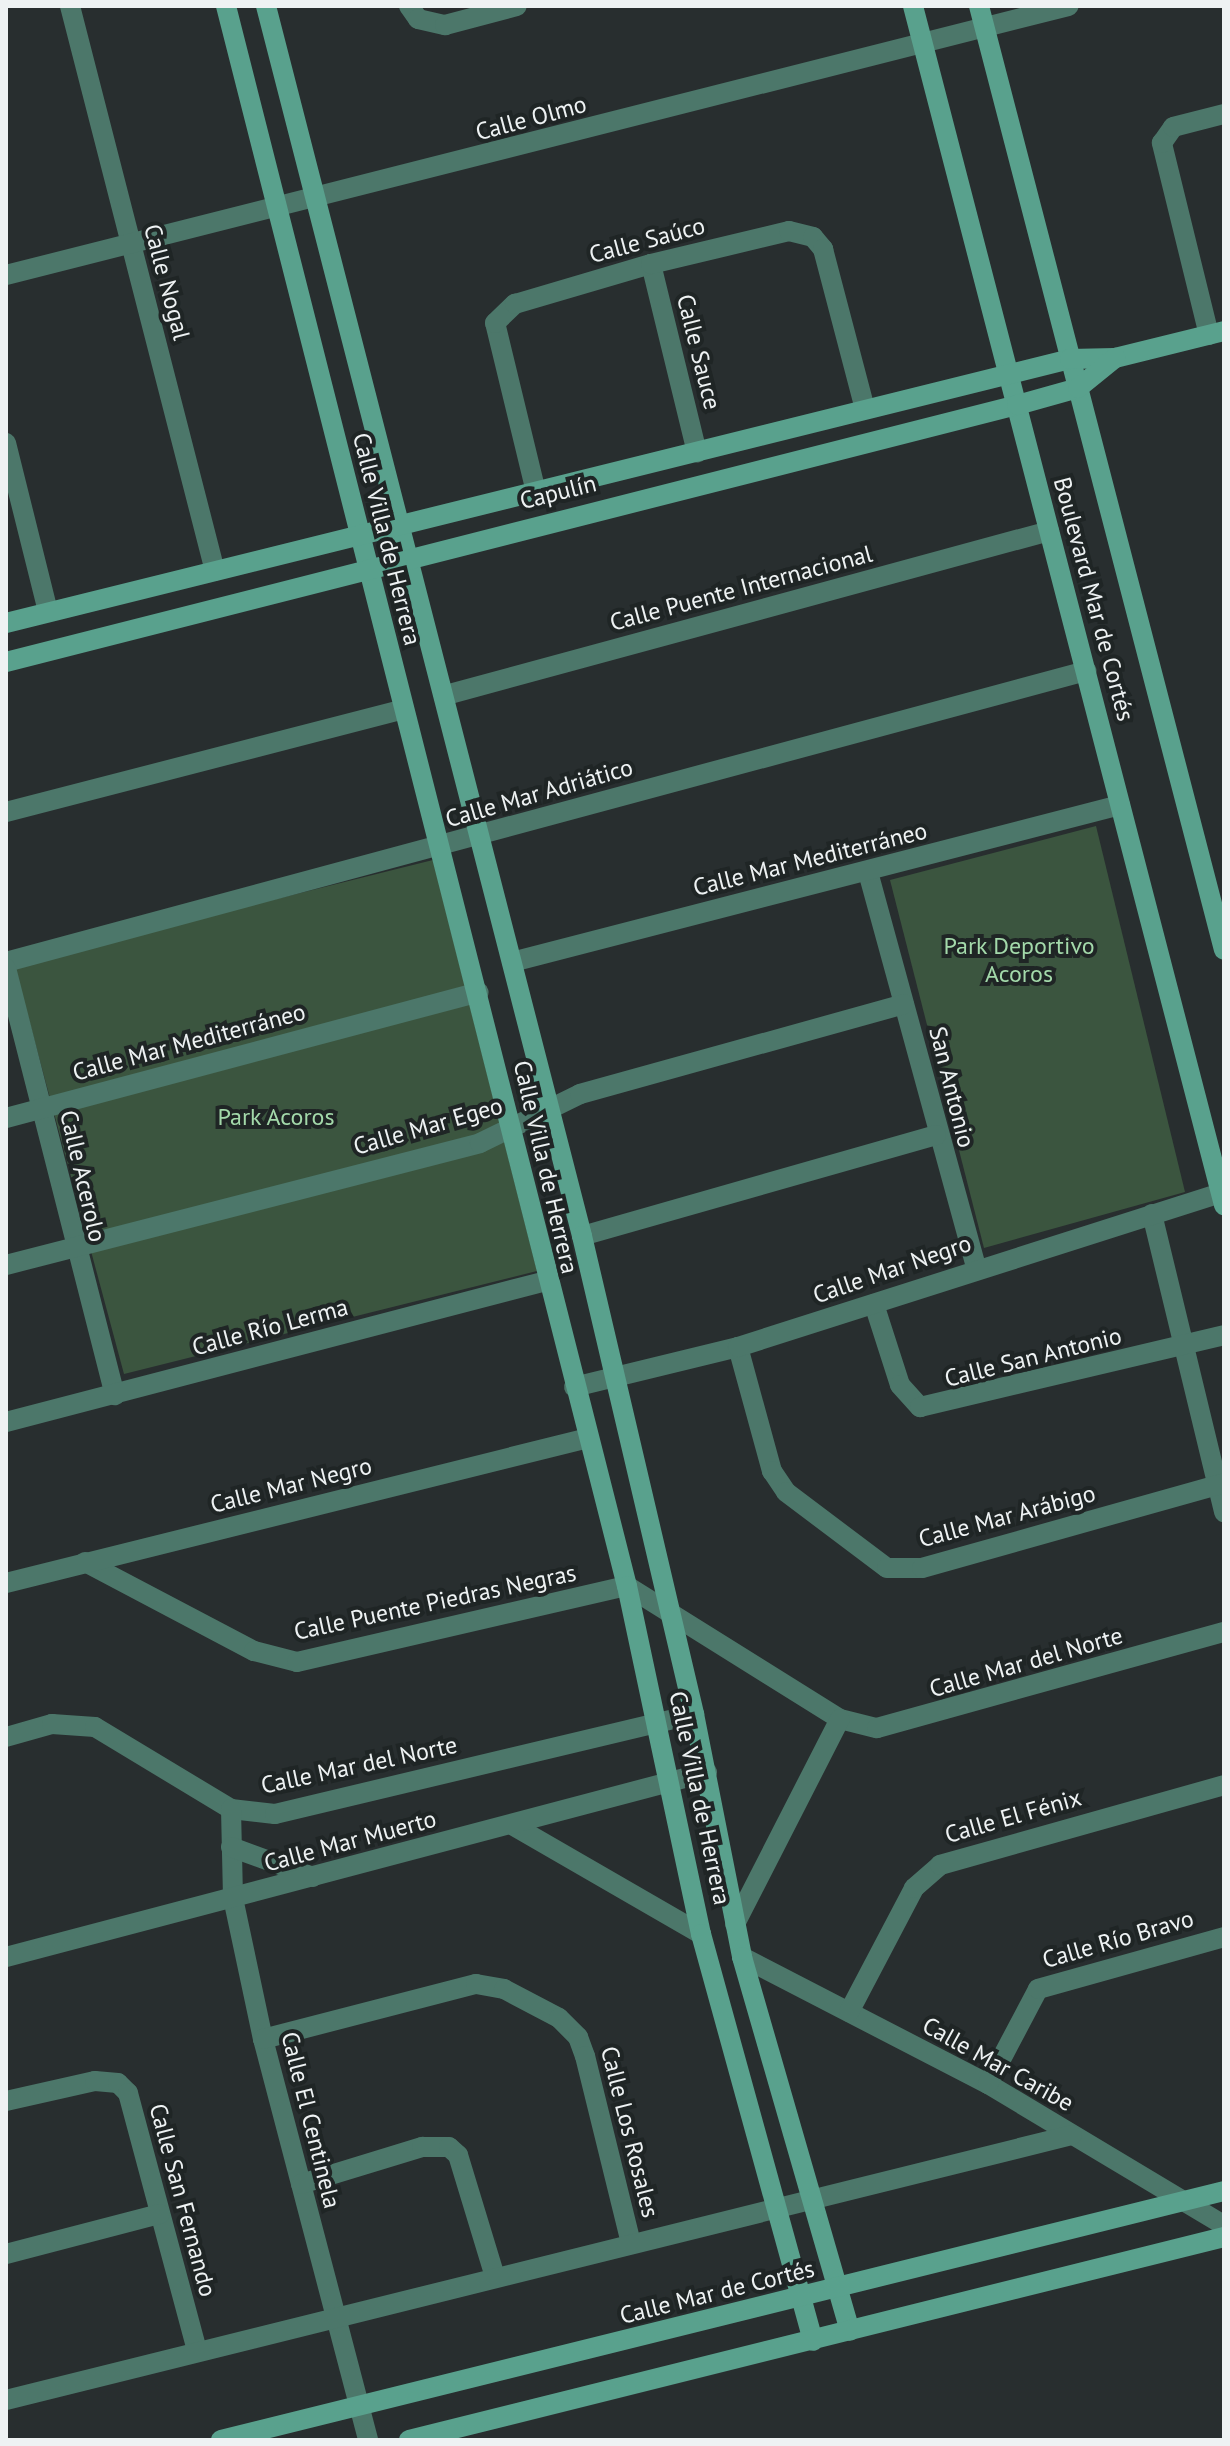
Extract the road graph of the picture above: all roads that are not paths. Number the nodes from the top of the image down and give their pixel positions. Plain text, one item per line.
1 (70, 6) edge
2 (226, 6) edge
3 (266, 6) edge
4 (409, 6) edge
5 (517, 6) edge
6 (913, 6) edge
7 (979, 6) edge
8 (1068, 6) edge
9 (984, 27) junction
10 (923, 43) junction
11 (1224, 114) edge
12 (313, 201) junction
13 (276, 211) junction
14 (130, 244) junction
15 (651, 264) junction
16 (6, 275) edge
17 (1216, 333) edge
18 (1115, 358) junction
19 (1070, 359) junction
20 (1009, 375) junction
21 (1078, 388) junction
22 (1017, 405) junction
23 (865, 409) junction
24 (6, 443) edge
25 (697, 452) junction
26 (536, 492) junction
27 (401, 529) junction
28 (1049, 531) junction
29 (359, 538) junction
30 (407, 557) junction
31 (367, 567) junction
32 (215, 571) junction
33 (48, 611) junction
34 (6, 623) edge
35 (6, 662) edge
36 (1086, 671) junction
37 (446, 695) junction
38 (404, 709) junction
39 (1120, 805) junction
40 (6, 812) edge
41 (483, 834) junction
42 (439, 848) junction
43 (868, 872) junction
44 (1224, 950) edge
45 (6, 962) edge
46 (512, 962) junction
47 (6, 968) edge
48 (479, 992) junction
49 (904, 1004) junction
50 (551, 1107) junction
51 (40, 1109) junction
52 (6, 1118) edge
53 (511, 1132) junction
54 (936, 1135) junction
55 (1223, 1197) edge
56 (1152, 1214) junction
57 (582, 1236) junction
58 (72, 1247) junction
59 (6, 1265) edge
60 (976, 1267) junction
61 (546, 1281) junction
62 (874, 1304) junction
63 (1224, 1335) edge
64 (1185, 1345) junction
65 (738, 1347) junction
66 (613, 1377) junction
67 (574, 1387) junction
68 (115, 1395) junction
69 (6, 1422) edge
70 (588, 1438) junction
71 (1220, 1484) edge
72 (1224, 1512) edge
73 (85, 1562) junction
74 (6, 1583) edge
75 (627, 1586) junction
76 (669, 1612) junction
77 (1224, 1632) edge
78 (694, 1714) junction
79 (840, 1719) junction
80 (659, 1723) junction
81 (6, 1737) edge
82 (707, 1772) junction
83 (671, 1783) junction
84 (1224, 1785) edge
85 (231, 1809) junction
86 (514, 1826) junction
87 (231, 1847) junction
88 (313, 1877) junction
89 (233, 1898) junction
90 (735, 1924) junction
91 (701, 1934) junction
92 (1224, 1937) edge
93 (6, 1957) edge
94 (742, 1957) junction
95 (849, 2012) junction
96 (263, 2039) junction
97 (988, 2084) junction
98 (6, 2101) edge
99 (1072, 2135) junction
100 (301, 2184) junction
101 (1224, 2191) edge
102 (812, 2197) junction
103 (1183, 2200) junction
104 (776, 2209) junction
105 (160, 2214) junction
106 (1224, 2225) edge
107 (1224, 2237) edge
108 (631, 2243) junction
109 (6, 2254) edge
110 (495, 2277) junction
111 (839, 2289) junction
112 (802, 2298) junction
113 (336, 2317) junction
114 (850, 2331) junction
115 (813, 2341) junction
116 (197, 2351) junction
117 (6, 2400) edge
118 (360, 2405) junction
119 (221, 2440) edge
120 (368, 2440) edge
121 (409, 2440) edge

1 - 14 street, Calle Nogal
2 - 13 street, Calle Villa de Herrera
3 - 12 street, Calle Villa de Herrera
4 - 5 street
6 - 10 street, Boulevard Mar de Cortés
7 - 9 street, Boulevard Mar de Cortés
8 - 9 street, Calle Olmo
9 - 10 street, Calle Olmo
9 - 19 street, Boulevard Mar de Cortés
10 - 12 street, Calle Olmo
10 - 20 street, Boulevard Mar de Cortés
11 - 17 street
12 - 13 street, Calle Olmo
12 - 27 street, Calle Villa de Herrera
13 - 14 street, Calle Olmo
13 - 29 street, Calle Villa de Herrera
14 - 16 street, Calle Olmo
14 - 32 street, Calle Nogal
15 - 23 street, Calle Saúco
15 - 25 street, Calle Sauce
15 - 26 street, Calle Saúco
17 - 18 street, Capulín
18 - 19 street, Capulín
18 - 21 street, Capulín
19 - 20 street, Capulín
19 - 21 street, Boulevard Mar de Cortés
20 - 22 street, Boulevard Mar de Cortés
20 - 23 street, Capulín
21 - 22 street, Capulín
21 - 44 street, Boulevard Mar de Cortés
22 - 28 street, Boulevard Mar de Cortés
22 - 30 street, Capulín
23 - 25 street, Capulín
24 - 33 street
25 - 26 street, Capulín
26 - 27 street, Capulín
27 - 29 street, Capulín
27 - 30 street, Calle Villa de Herrera
28 - 36 street, Boulevard Mar de Cortés
28 - 37 street, Calle Puente Internacional
29 - 31 street, Calle Villa de Herrera
29 - 32 street, Capulín
30 - 31 street, Capulín
30 - 37 street, Calle Villa de Herrera
31 - 35 street, Capulín
31 - 38 street, Calle Villa de Herrera
32 - 33 street, Capulín
33 - 34 street, Capulín
36 - 39 street, Boulevard Mar de Cortés
36 - 41 street, Calle Mar Adriático
37 - 41 street, Calle Villa de Herrera
38 - 40 street
38 - 42 street, Calle Villa de Herrera
39 - 43 street, Calle Mar Mediterráneo
39 - 55 street, Boulevard Mar de Cortés
41 - 42 street, Calle Mar Adriático
41 - 46 street, Calle Villa de Herrera
42 - 45 street, Calle Mar Adriático
42 - 48 street, Calle Villa de Herrera
43 - 46 street, Calle Mar Mediterráneo
43 - 49 street, San Antonio
46 - 50 street, Calle Villa de Herrera
47 - 51 street, Calle Acerolo
48 - 51 street, Calle Mar Mediterráneo
48 - 53 street, Calle Villa de Herrera
49 - 50 street, Calle Mar Egeo
49 - 54 street, San Antonio
50 - 53 street, Calle Mar Egeo
50 - 57 street, Calle Villa de Herrera
51 - 52 street, Calle Mar Mediterráneo
51 - 58 street, Calle Acerolo
53 - 58 street, Calle Mar Egeo
53 - 61 street, Calle Villa de Herrera
54 - 57 street
54 - 60 street, San Antonio
55 - 56 street, Calle Mar Negro
56 - 60 street, Calle Mar Negro
56 - 64 street
57 - 66 street, Calle Villa de Herrera
58 - 59 street, Calle Mar Egeo
58 - 68 street, Calle Acerolo
60 - 62 street, Calle Mar Negro
61 - 67 street, Calle Villa de Herrera
61 - 68 street, Calle Río Lerma
62 - 64 street, Calle San Antonio
62 - 65 street, Calle Mar Negro
63 - 64 street, Calle San Antonio
64 - 71 street
65 - 66 street, Calle Mar Negro
65 - 71 street, Calle Mar Arábigo
66 - 67 street, Calle Mar Negro
66 - 76 street, Calle Villa de Herrera
67 - 70 street, Calle Villa de Herrera
68 - 69 street, Calle Río Lerma
70 - 73 street, Calle Mar Negro
70 - 75 street, Calle Villa de Herrera
71 - 72 street
73 - 74 street, Calle Mar Negro
73 - 75 street, Calle Puente Piedras Negras
75 - 76 street, Calle Mar del Norte
75 - 80 street, Calle Villa de Herrera
76 - 78 street, Calle Villa de Herrera
76 - 79 street, Calle Mar del Norte
77 - 79 street, Calle Mar del Norte
78 - 80 street, Calle Mar del Norte
78 - 82 street, Calle Villa de Herrera
79 - 90 street
80 - 83 street, Calle Villa de Herrera
80 - 85 street, Calle Mar del Norte
81 - 85 street, Calle Mar del Norte
82 - 83 street, Calle Mar Muerto
82 - 90 street, Calle Villa de Herrera
83 - 86 street, Calle Mar Muerto
83 - 91 street, Calle Villa de Herrera
84 - 95 street, Calle El Fénix
85 - 87 street, Calle El Centinela
86 - 88 street, Calle Mar Muerto
86 - 91 street
87 - 88 street
87 - 89 street, Calle El Centinela
88 - 89 street, Calle Mar Muerto
89 - 93 street, Calle Mar Muerto
89 - 96 street, Calle El Centinela
90 - 94 street, Calle Villa de Herrera
91 - 104 street, Calle Villa de Herrera
92 - 97 street, Calle Río Bravo
94 - 95 street, Calle Mar Caribe
94 - 102 street, Calle Villa de Herrera
95 - 97 street, Calle Mar Caribe
96 - 100 street, Calle El Centinela
96 - 108 street, Calle Los Rosales
97 - 99 street, Calle Mar Caribe
98 - 105 street, Calle San Fernando
99 - 102 street
99 - 103 street, Calle Mar Caribe
100 - 110 street
100 - 113 street, Calle El Centinela
101 - 103 street, Calle Mar de Cortés
102 - 104 street
102 - 111 street, Calle Villa de Herrera
103 - 106 street, Calle Mar Caribe
103 - 111 street, Calle Mar de Cortés
104 - 108 street
104 - 112 street, Calle Villa de Herrera
105 - 109 street
105 - 116 street, Calle San Fernando
107 - 114 street
108 - 110 street
110 - 113 street
111 - 112 street, Calle Mar de Cortés
111 - 114 street, Calle Villa de Herrera
112 - 115 street, Calle Villa de Herrera
112 - 118 street, Calle Mar de Cortés
113 - 116 street
113 - 118 street, Calle El Centinela
114 - 115 street
115 - 121 street
116 - 117 street
118 - 119 street, Calle Mar de Cortés
118 - 120 street, Calle El Centinela

